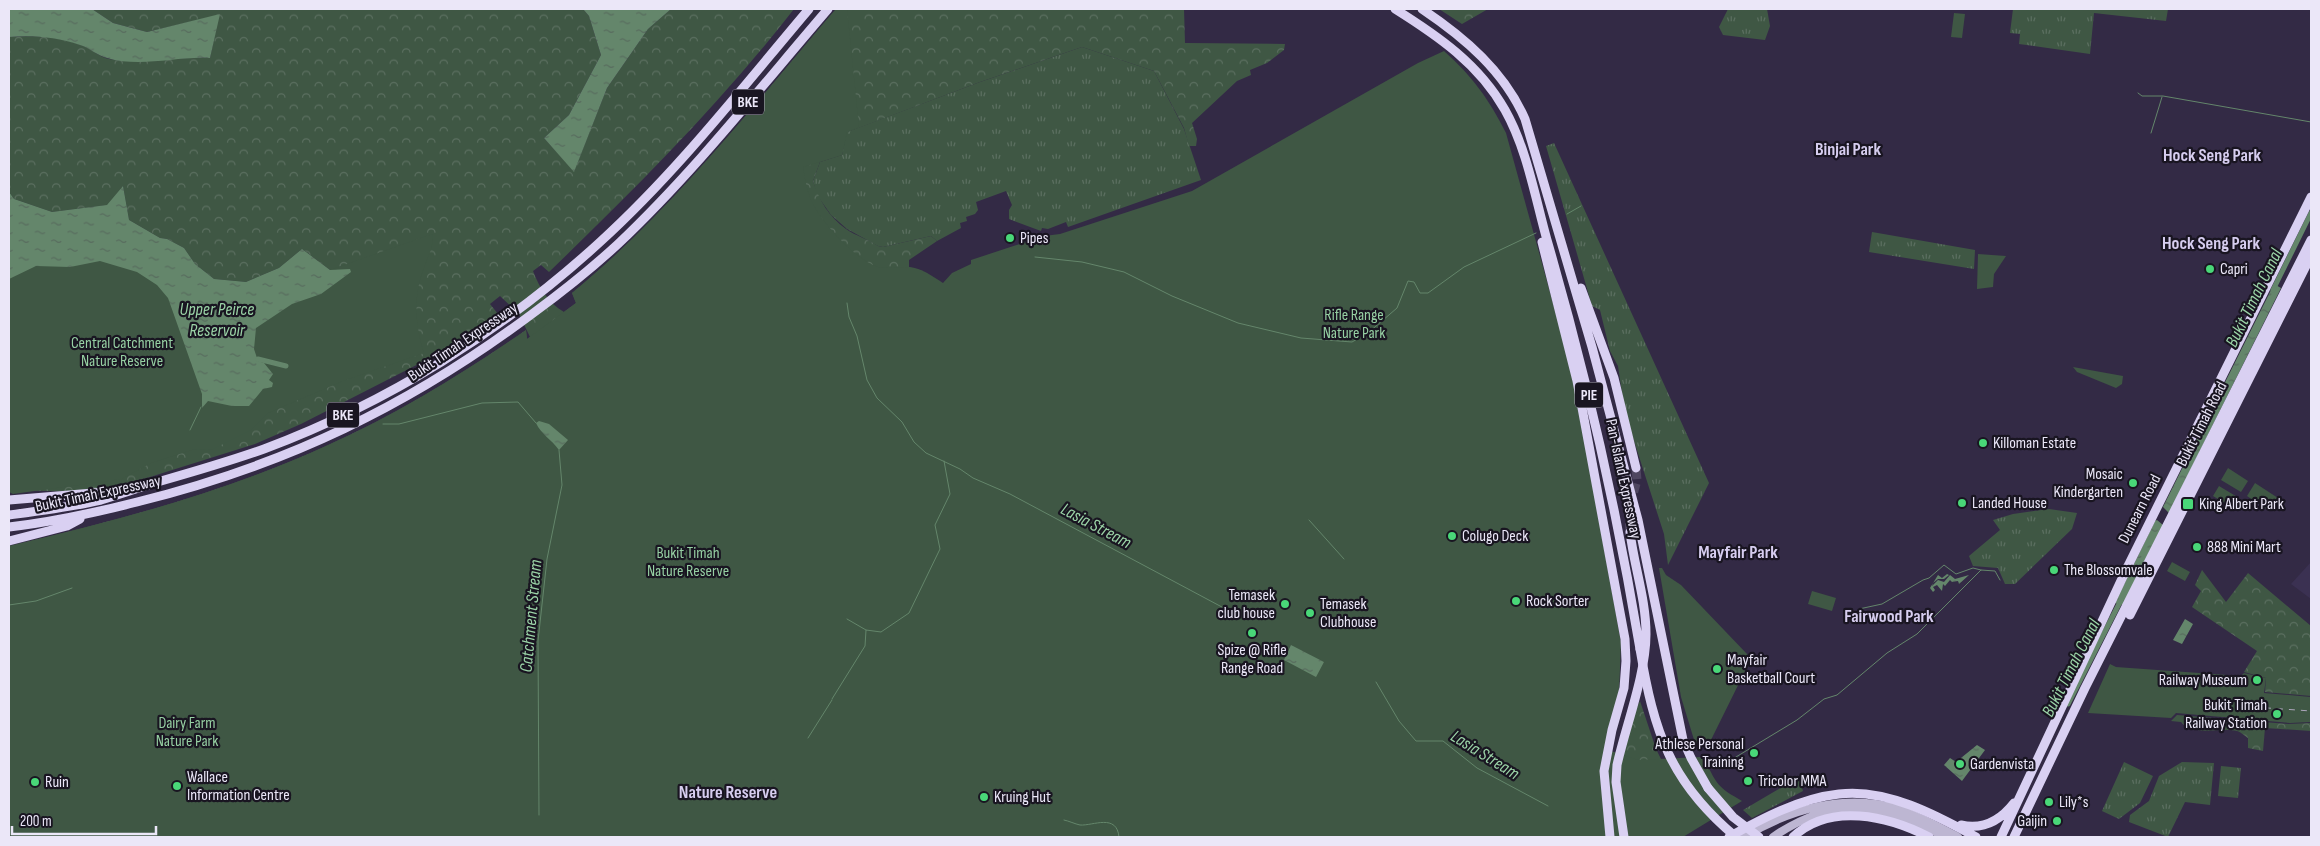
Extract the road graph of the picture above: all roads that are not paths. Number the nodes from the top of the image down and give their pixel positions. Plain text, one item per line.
1 (809, 9) edge
2 (828, 9) edge
3 (1395, 9) edge
4 (1422, 9) edge
5 (1544, 179) junction
6 (1531, 185) junction
7 (2311, 197) edge
8 (2311, 240) edge
9 (2311, 256) edge
10 (2293, 284) junction
11 (2204, 462) junction
12 (1636, 468) tunnel mouth
13 (134, 489) junction
14 (9, 500) edge
15 (9, 515) edge
16 (89, 515) junction
17 (9, 527) edge
18 (1630, 532) tunnel mouth
19 (9, 541) edge
20 (2115, 593) junction
21 (2131, 600) junction
22 (2114, 634) junction
23 (2023, 791) junction
24 (1618, 801) junction
25 (1823, 808) junction
26 (2025, 815) junction
27 (1948, 822) junction
28 (1960, 834) edge
29 (1610, 837) edge
30 (1624, 837) edge
31 (1630, 837) edge
32 (1730, 837) edge
33 (1736, 837) edge
34 (1744, 837) edge
35 (1759, 837) edge
36 (1773, 837) edge
37 (1793, 837) edge
38 (1929, 837) edge
39 (1945, 837) edge
40 (1976, 837) edge
41 (2001, 837) edge
42 (2014, 837) edge
43 (2022, 837) edge

1 - 13 highway, Bukit Timah Expressway / BKE
2 - 16 highway, Bukit Timah Expressway / BKE
3 - 6 highway, Pan-Island Expressway / PIE
4 - 5 highway, Pan-Island Expressway / PIE
5 - 12 highway
5 - 35 highway, Pan-Island Expressway / PIE, bridge
6 - 29 highway
6 - 33 highway, Pan-Island Expressway / PIE, bridge
7 - 20 highway, Dunearn Road
8 - 10 highway, Bukit Timah Road
9 - 10 highway
10 - 11 highway, Bukit Timah Road
11 - 21 highway, Bukit Timah Road
11 - 22 highway
13 - 14 highway
13 - 15 highway, Bukit Timah Expressway / BKE
16 - 17 highway, Bukit Timah Expressway / BKE
16 - 19 highway
18 - 24 highway
20 - 21 highway
20 - 23 highway, Dunearn Road
21 - 22 highway, Bukit Timah Road
22 - 26 highway, Bukit Timah Road
23 - 27 highway
23 - 41 highway, Dunearn Road
24 - 30 highway
24 - 31 highway
25 - 28 main road
25 - 34 main road
25 - 36 main road
25 - 39 main road
26 - 42 highway, Bukit Timah Road
26 - 43 highway
27 - 28 highway
27 - 32 highway
28 - 40 highway
37 - 38 highway

